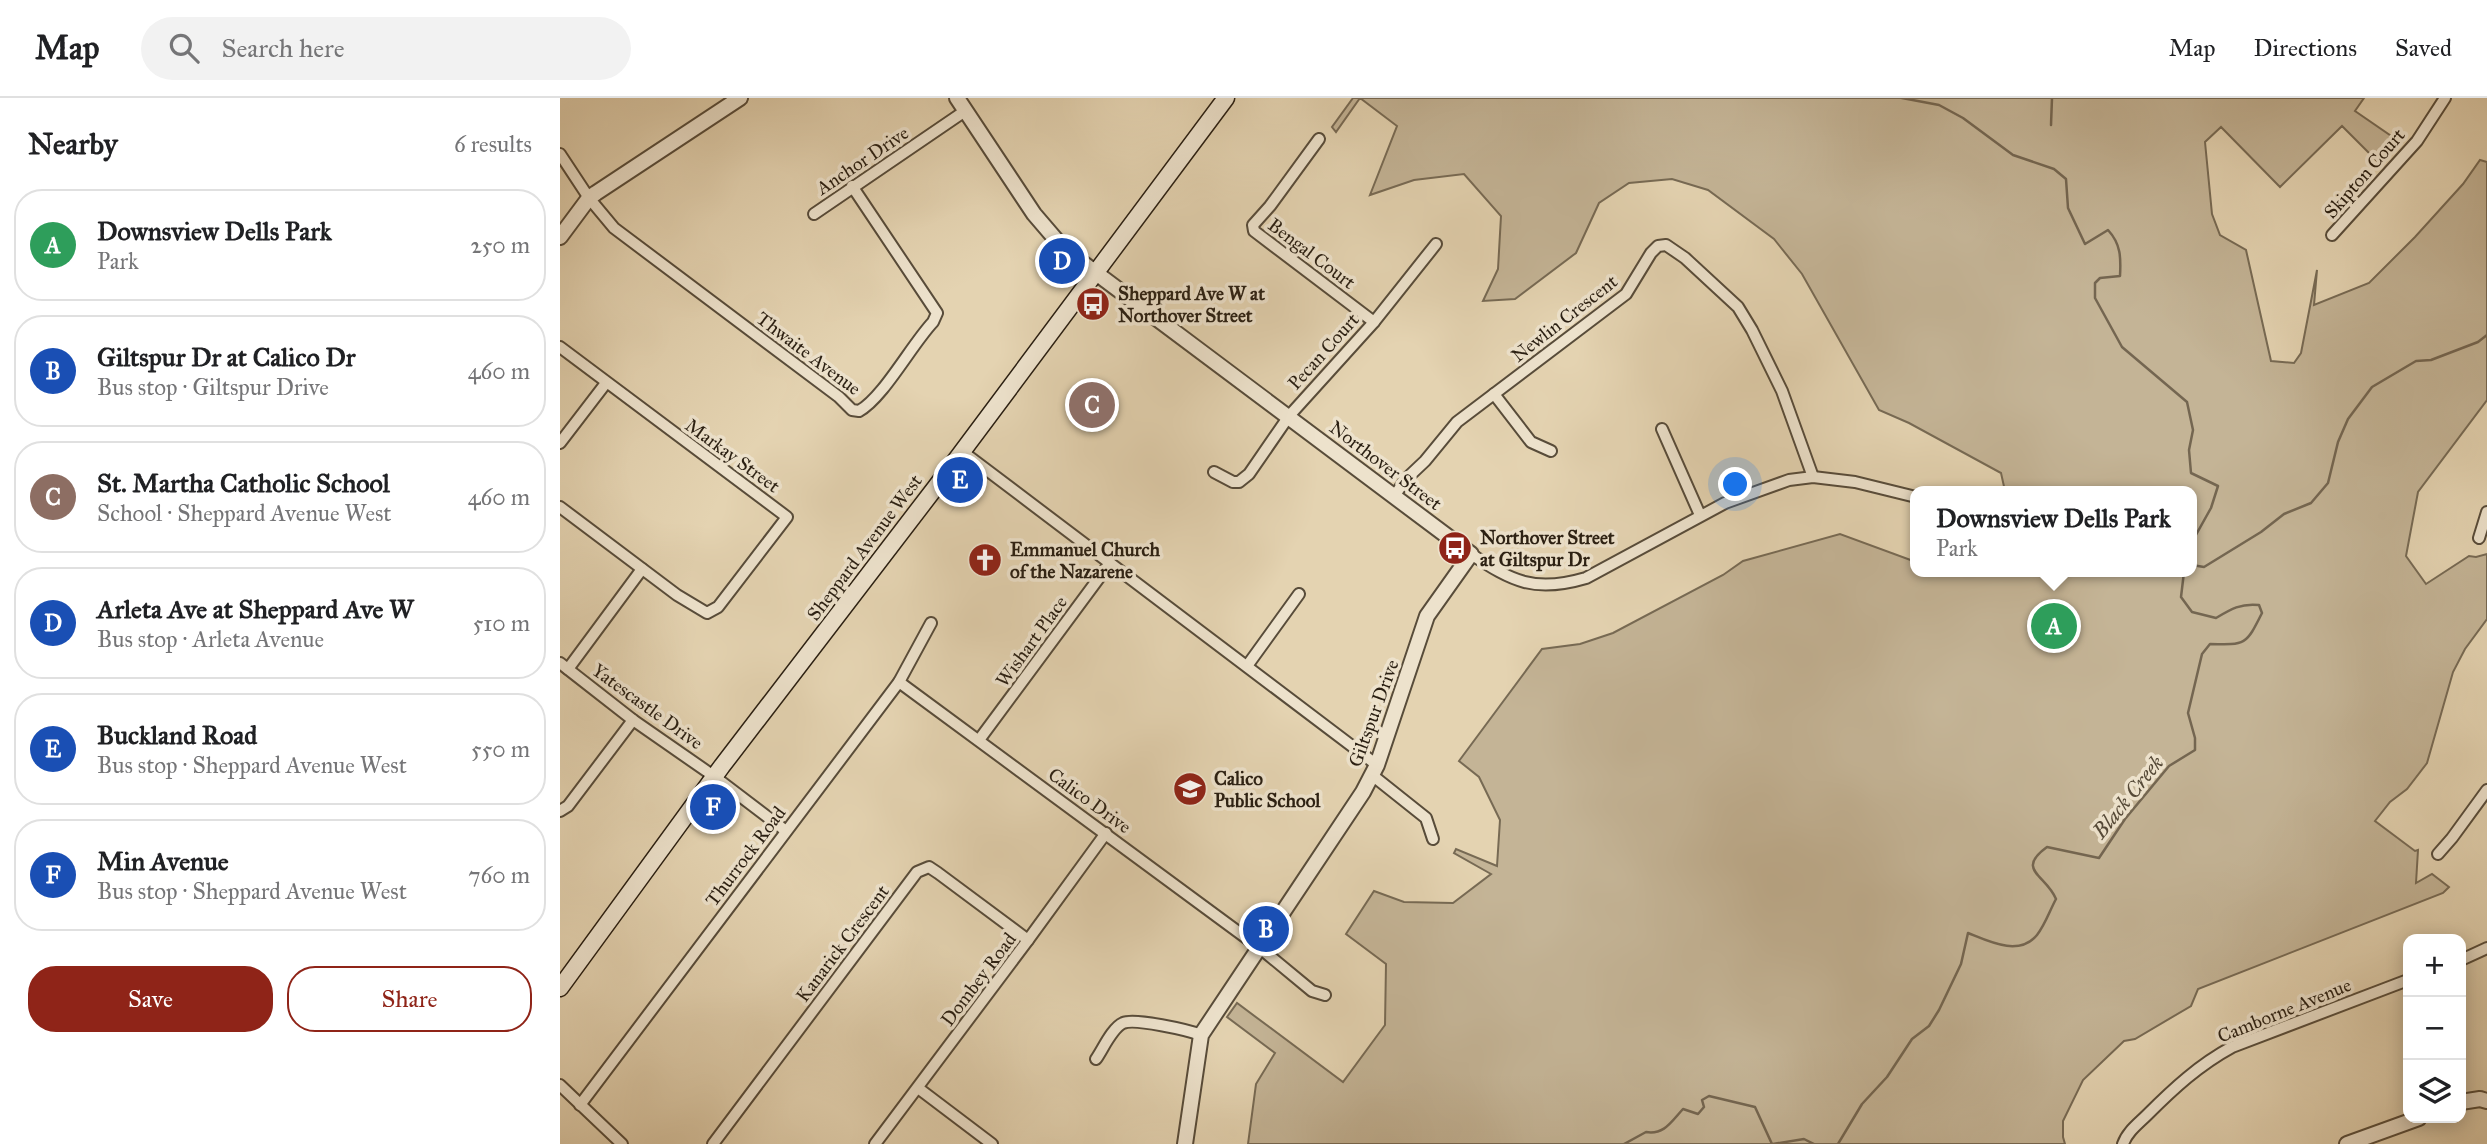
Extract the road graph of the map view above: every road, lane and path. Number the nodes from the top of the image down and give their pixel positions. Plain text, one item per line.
1 (740, 98) edge
2 (1226, 98) edge
3 (2445, 98) edge
4 (961, 104) edge
5 (1318, 139) dead end
6 (560, 154) edge
7 (852, 186) junction
8 (589, 198) junction
9 (814, 214) dead end
10 (2333, 235) dead end
11 (560, 236) edge
12 (1436, 244) dead end
13 (1097, 272) junction
14 (1374, 322) junction
15 (560, 347) edge
16 (606, 383) junction
17 (1494, 394) junction
18 (1289, 416) junction
19 (1662, 429) dead end
20 (560, 443) edge
21 (1551, 451) dead end
22 (962, 452) junction
23 (1214, 472) dead end
24 (1813, 477) junction
25 (1395, 495) junction
26 (1910, 495) edge
27 (560, 507) edge
28 (2487, 512) edge
29 (1700, 515) junction
30 (2479, 538) dead end
31 (1471, 554) junction
32 (1110, 563) junction
33 (642, 569) junction
34 (1300, 594) dead end
35 (931, 623) dead end
36 (564, 666) edge
37 (1247, 666) junction
38 (899, 681) junction
39 (633, 720) junction
40 (979, 740) junction
41 (1374, 770) junction
42 (715, 777) junction
43 (2487, 790) edge
44 (560, 811) edge
45 (786, 831) junction
46 (1106, 833) junction
47 (1433, 839) dead end
48 (2438, 854) dead end
49 (1028, 940) junction
50 (1260, 948) junction
51 (2487, 948) edge
52 (2466, 958) edge
53 (2403, 982) edge
54 (560, 988) edge
55 (1325, 995) dead end
56 (1201, 1035) junction
57 (1096, 1059) dead end
58 (560, 1085) edge
59 (918, 1088) junction
60 (2466, 1101) edge
61 (2487, 1101) edge
62 (580, 1105) junction
63 (2404, 1123) edge
64 (622, 1144) edge
65 (713, 1144) edge
66 (875, 1144) edge
67 (992, 1144) edge
68 (1185, 1144) edge
69 (2123, 1144) edge
70 (2347, 1144) edge

1 - 8 street
2 - 13 main road, Sheppard Avenue West
3 - 10 street, Skipton Court
4 - 7 street, Anchor Drive
4 - 13 street, Northover Street
5 - 14 street, Bengal Court
6 - 8 street
7 - 8 street, Thwaite Avenue
7 - 9 street, Anchor Drive
8 - 11 street
12 - 14 street, Pecan Court
13 - 18 street, Northover Street
13 - 22 main road, Sheppard Avenue West
14 - 18 street, Pecan Court
15 - 16 street, Markay Street
16 - 20 street
16 - 33 street, Markay Street
17 - 21 street
17 - 24 street, Newlin Crescent
17 - 25 street, Newlin Crescent
18 - 23 street, Pecan Court
18 - 25 street, Northover Street
19 - 29 street
22 - 32 street
22 - 42 main road, Sheppard Avenue West
24 - 26 street, Northover Street
24 - 29 street, Northover Street
25 - 31 street, Northover Street
27 - 33 street
28 - 30 street
29 - 31 street, Northover Street
31 - 41 street, Giltspur Drive
32 - 37 street
32 - 40 street, Wishart Place
33 - 36 street
34 - 37 street
35 - 38 street, Thurrock Road
36 - 39 street, Yatescastle Drive
37 - 41 street
38 - 40 street, Calico Drive
38 - 45 street, Thurrock Road
39 - 42 street, Yatescastle Drive
39 - 44 street
40 - 46 street, Calico Drive
41 - 47 street
41 - 50 street, Giltspur Drive
42 - 45 street, Yatescastle Drive
42 - 54 main road, Sheppard Avenue West
43 - 48 street
45 - 62 street, Thurrock Road
46 - 49 street, Dombey Road
46 - 50 street, Calico Drive
49 - 59 street, Dombey Road
49 - 65 street, Kanarick Crescent
50 - 55 street, Calico Drive
50 - 56 street, Giltspur Drive
51 - 52 street
53 - 69 street, Camborne Avenue
56 - 57 street
56 - 68 street, Giltspur Drive
58 - 62 street
59 - 66 street, Dombey Road
59 - 67 street
60 - 61 street
62 - 64 street
63 - 70 street

